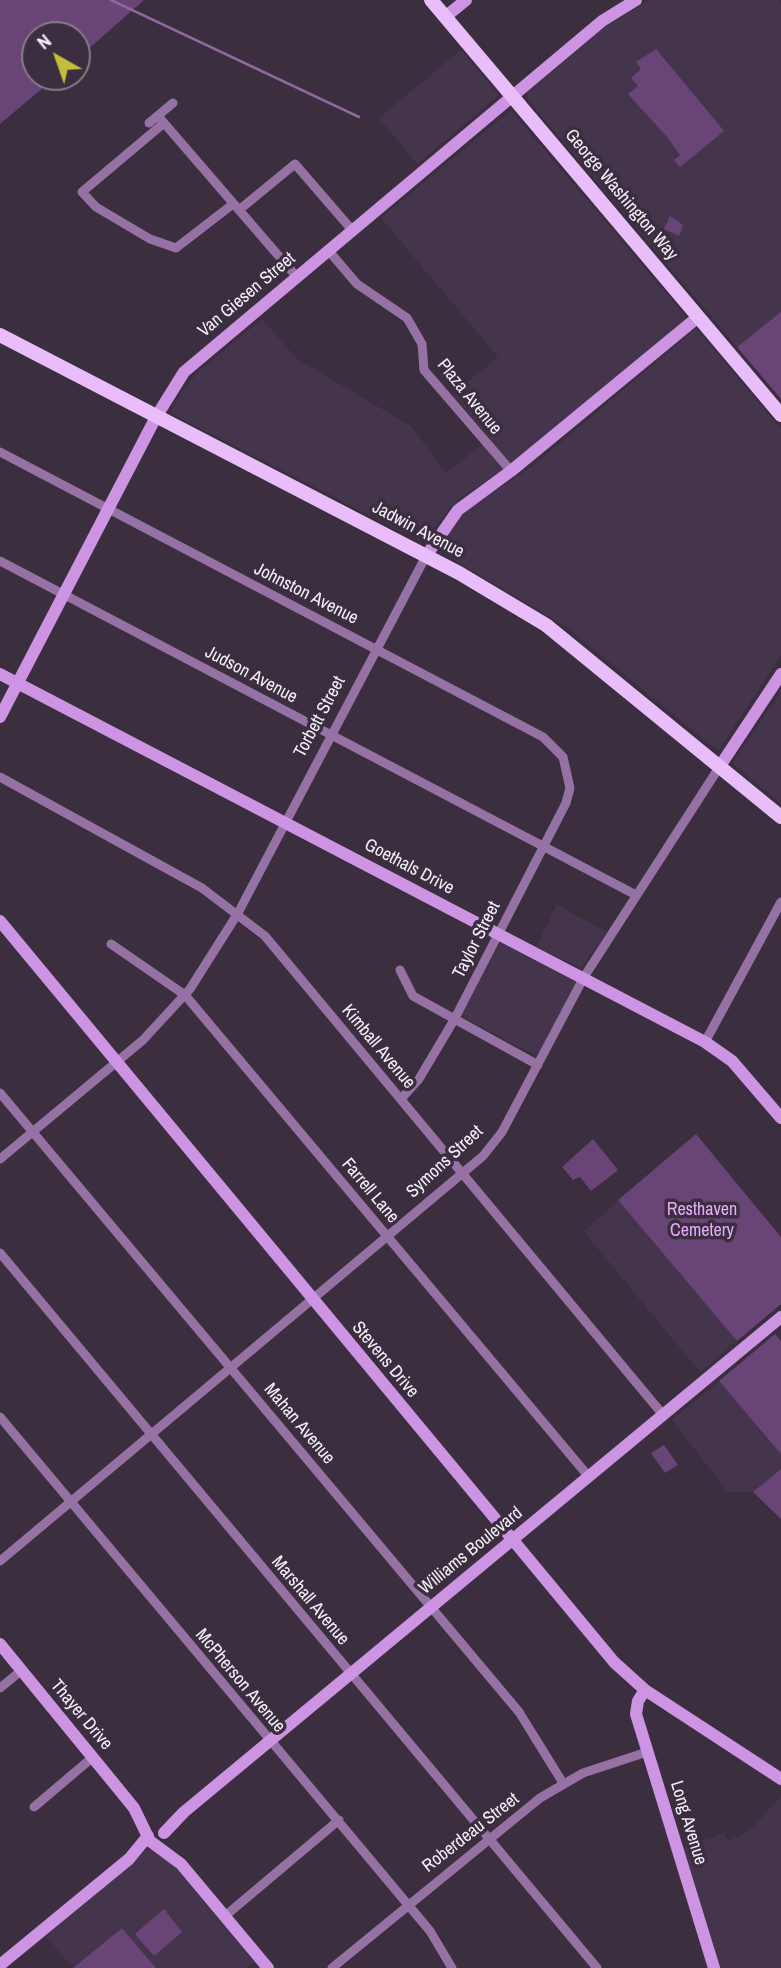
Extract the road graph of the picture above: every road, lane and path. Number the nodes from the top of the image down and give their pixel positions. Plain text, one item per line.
1 (431, 0) edge
2 (466, 0) edge
3 (636, 0) edge
4 (445, 17) junction
5 (513, 96) junction
6 (173, 103) dead end
7 (161, 119) junction
8 (149, 123) dead end
9 (236, 207) junction
10 (352, 230) junction
11 (328, 250) junction
12 (296, 276) junction
13 (698, 317) junction
14 (0, 335) edge
15 (781, 415) edge
16 (156, 417) junction
17 (0, 452) edge
18 (511, 471) junction
19 (108, 509) junction
20 (426, 556) junction
21 (0, 561) edge
22 (64, 594) junction
23 (377, 649) junction
24 (0, 674) edge
25 (781, 674) edge
26 (18, 682) junction
27 (0, 717) edge
28 (330, 734) junction
29 (720, 766) junction
30 (0, 777) edge
31 (570, 788) joint
32 (781, 817) edge
33 (285, 821) junction
34 (543, 846) junction
35 (636, 895) junction
36 (781, 902) edge
37 (238, 913) junction
38 (0, 921) edge
39 (499, 933) junction
40 (111, 944) dead end
41 (400, 970) dead end
42 (584, 977) junction
43 (185, 995) junction
44 (454, 1020) junction
45 (705, 1042) junction
46 (116, 1063) junction
47 (538, 1065) junction
48 (0, 1093) edge
49 (401, 1100) junction
50 (781, 1118) edge
51 (34, 1132) junction
52 (0, 1159) edge
53 (463, 1174) junction
54 (388, 1237) junction
55 (0, 1253) edge
56 (313, 1301) junction
57 (781, 1317) edge
58 (232, 1368) junction
59 (664, 1416) junction
60 (0, 1417) edge
61 (151, 1435) junction
62 (589, 1477) junction
63 (71, 1502) junction
64 (512, 1541) junction
65 (0, 1561) edge
66 (431, 1607) junction
67 (0, 1644) edge
68 (22, 1670) junction
69 (350, 1675) junction
70 (0, 1688) edge
71 (645, 1690) junction
72 (270, 1741) junction
73 (647, 1752) junction
74 (93, 1757) junction
75 (781, 1779) edge
76 (563, 1783) junction
77 (34, 1807) dead end
78 (339, 1821) junction
79 (157, 1835) junction
80 (489, 1838) junction
81 (407, 1904) junction
82 (225, 1916) junction
83 (2, 1965) edge
84 (268, 1968) edge
85 (332, 1968) edge
86 (452, 1968) edge
87 (597, 1968) edge
88 (714, 1968) edge

1 - 4 main road, George Washington Way
2 - 4 street
3 - 5 street, Van Giesen Street
4 - 5 main road, George Washington Way
5 - 10 street, Van Giesen Street
5 - 13 main road, George Washington Way
6 - 7 street
7 - 8 street
7 - 9 street
7 - 9 street
9 - 10 street
9 - 12 street
10 - 11 street, Van Giesen Street
11 - 12 street, Van Giesen Street
11 - 18 street, Plaza Avenue
12 - 16 street, Van Giesen Street
13 - 15 main road, George Washington Way
13 - 18 street, Torbett Street
14 - 16 main road, Jadwin Avenue
16 - 19 street, Van Giesen Street
16 - 20 main road, Jadwin Avenue
17 - 19 street, Johnston Avenue
18 - 20 street, Torbett Street
19 - 22 street, Van Giesen Street
19 - 23 street, Johnston Avenue
20 - 23 street, Torbett Street
20 - 29 main road, Jadwin Avenue
21 - 22 street, Judson Avenue
22 - 26 street, Van Giesen Street
22 - 28 street, Judson Avenue
23 - 28 street, Torbett Street
23 - 31 street, Johnston Avenue
24 - 26 street, Goethals Drive
25 - 29 street, Symons Street
26 - 27 street, Van Giesen Street
26 - 33 street, Goethals Drive
28 - 33 street, Torbett Street
28 - 34 street, Judson Avenue
29 - 32 main road, Jadwin Avenue
29 - 35 street, Symons Street
30 - 37 street, Kimball Avenue
31 - 34 street, Taylor Street
33 - 37 street, Torbett Street
33 - 39 street, Goethals Drive
34 - 35 street, Judson Avenue
34 - 39 street, Taylor Street
35 - 42 street, Symons Street
36 - 45 street
37 - 43 street, Torbett Street
37 - 49 street, Kimball Avenue
38 - 46 street, Stevens Drive
39 - 42 street, Goethals Drive
39 - 44 street, Taylor Street
40 - 43 street, Farrell Lane
41 - 44 street
42 - 45 street, Goethals Drive
42 - 47 street, Symons Street
43 - 46 street, Torbett Street
43 - 54 street, Farrell Lane
44 - 47 street
44 - 49 street, Taylor Street
45 - 50 street, Goethals Drive
46 - 51 street, Torbett Street
46 - 56 street, Stevens Drive
47 - 53 street, Symons Street
48 - 51 street, Mahan Avenue
49 - 53 street, Kimball Avenue
51 - 52 street, Torbett Street
51 - 58 street, Mahan Avenue
53 - 54 street, Symons Street
53 - 59 street, Kimball Avenue
54 - 56 street, Symons Street
54 - 62 street, Farrell Lane
55 - 61 street, Marshall Avenue
56 - 58 street, Symons Street
56 - 64 street, Stevens Drive
57 - 59 street, Williams Boulevard
58 - 61 street, Symons Street
58 - 66 street, Mahan Avenue
59 - 62 street, Williams Boulevard
60 - 63 street, McPherson Avenue
61 - 63 street, Symons Street
61 - 69 street, Marshall Avenue
62 - 64 street, Williams Boulevard
63 - 65 street, Symons Street
63 - 72 street, McPherson Avenue
64 - 66 street, Williams Boulevard
64 - 71 street, Stevens Drive
66 - 69 street, Williams Boulevard
66 - 76 street, Mahan Avenue
67 - 68 street, Thayer Drive
68 - 70 street
68 - 74 street, Thayer Drive
69 - 72 street, Williams Boulevard
69 - 80 street, Marshall Avenue
71 - 73 street, Long Avenue
71 - 75 street, Stevens Drive
72 - 78 street, McPherson Avenue
72 - 79 street, Williams Boulevard
73 - 76 street, Roberdeau Street
73 - 88 street, Long Avenue
74 - 77 street
74 - 79 street, Thayer Drive
76 - 80 street, Roberdeau Street
78 - 81 street, McPherson Avenue
78 - 82 street
79 - 82 street, Thayer Drive
79 - 83 street, Williams Boulevard
80 - 81 street, Roberdeau Street
80 - 87 street, Marshall Avenue
81 - 85 street, Roberdeau Street
81 - 86 street, McPherson Avenue
82 - 84 street, Thayer Drive

